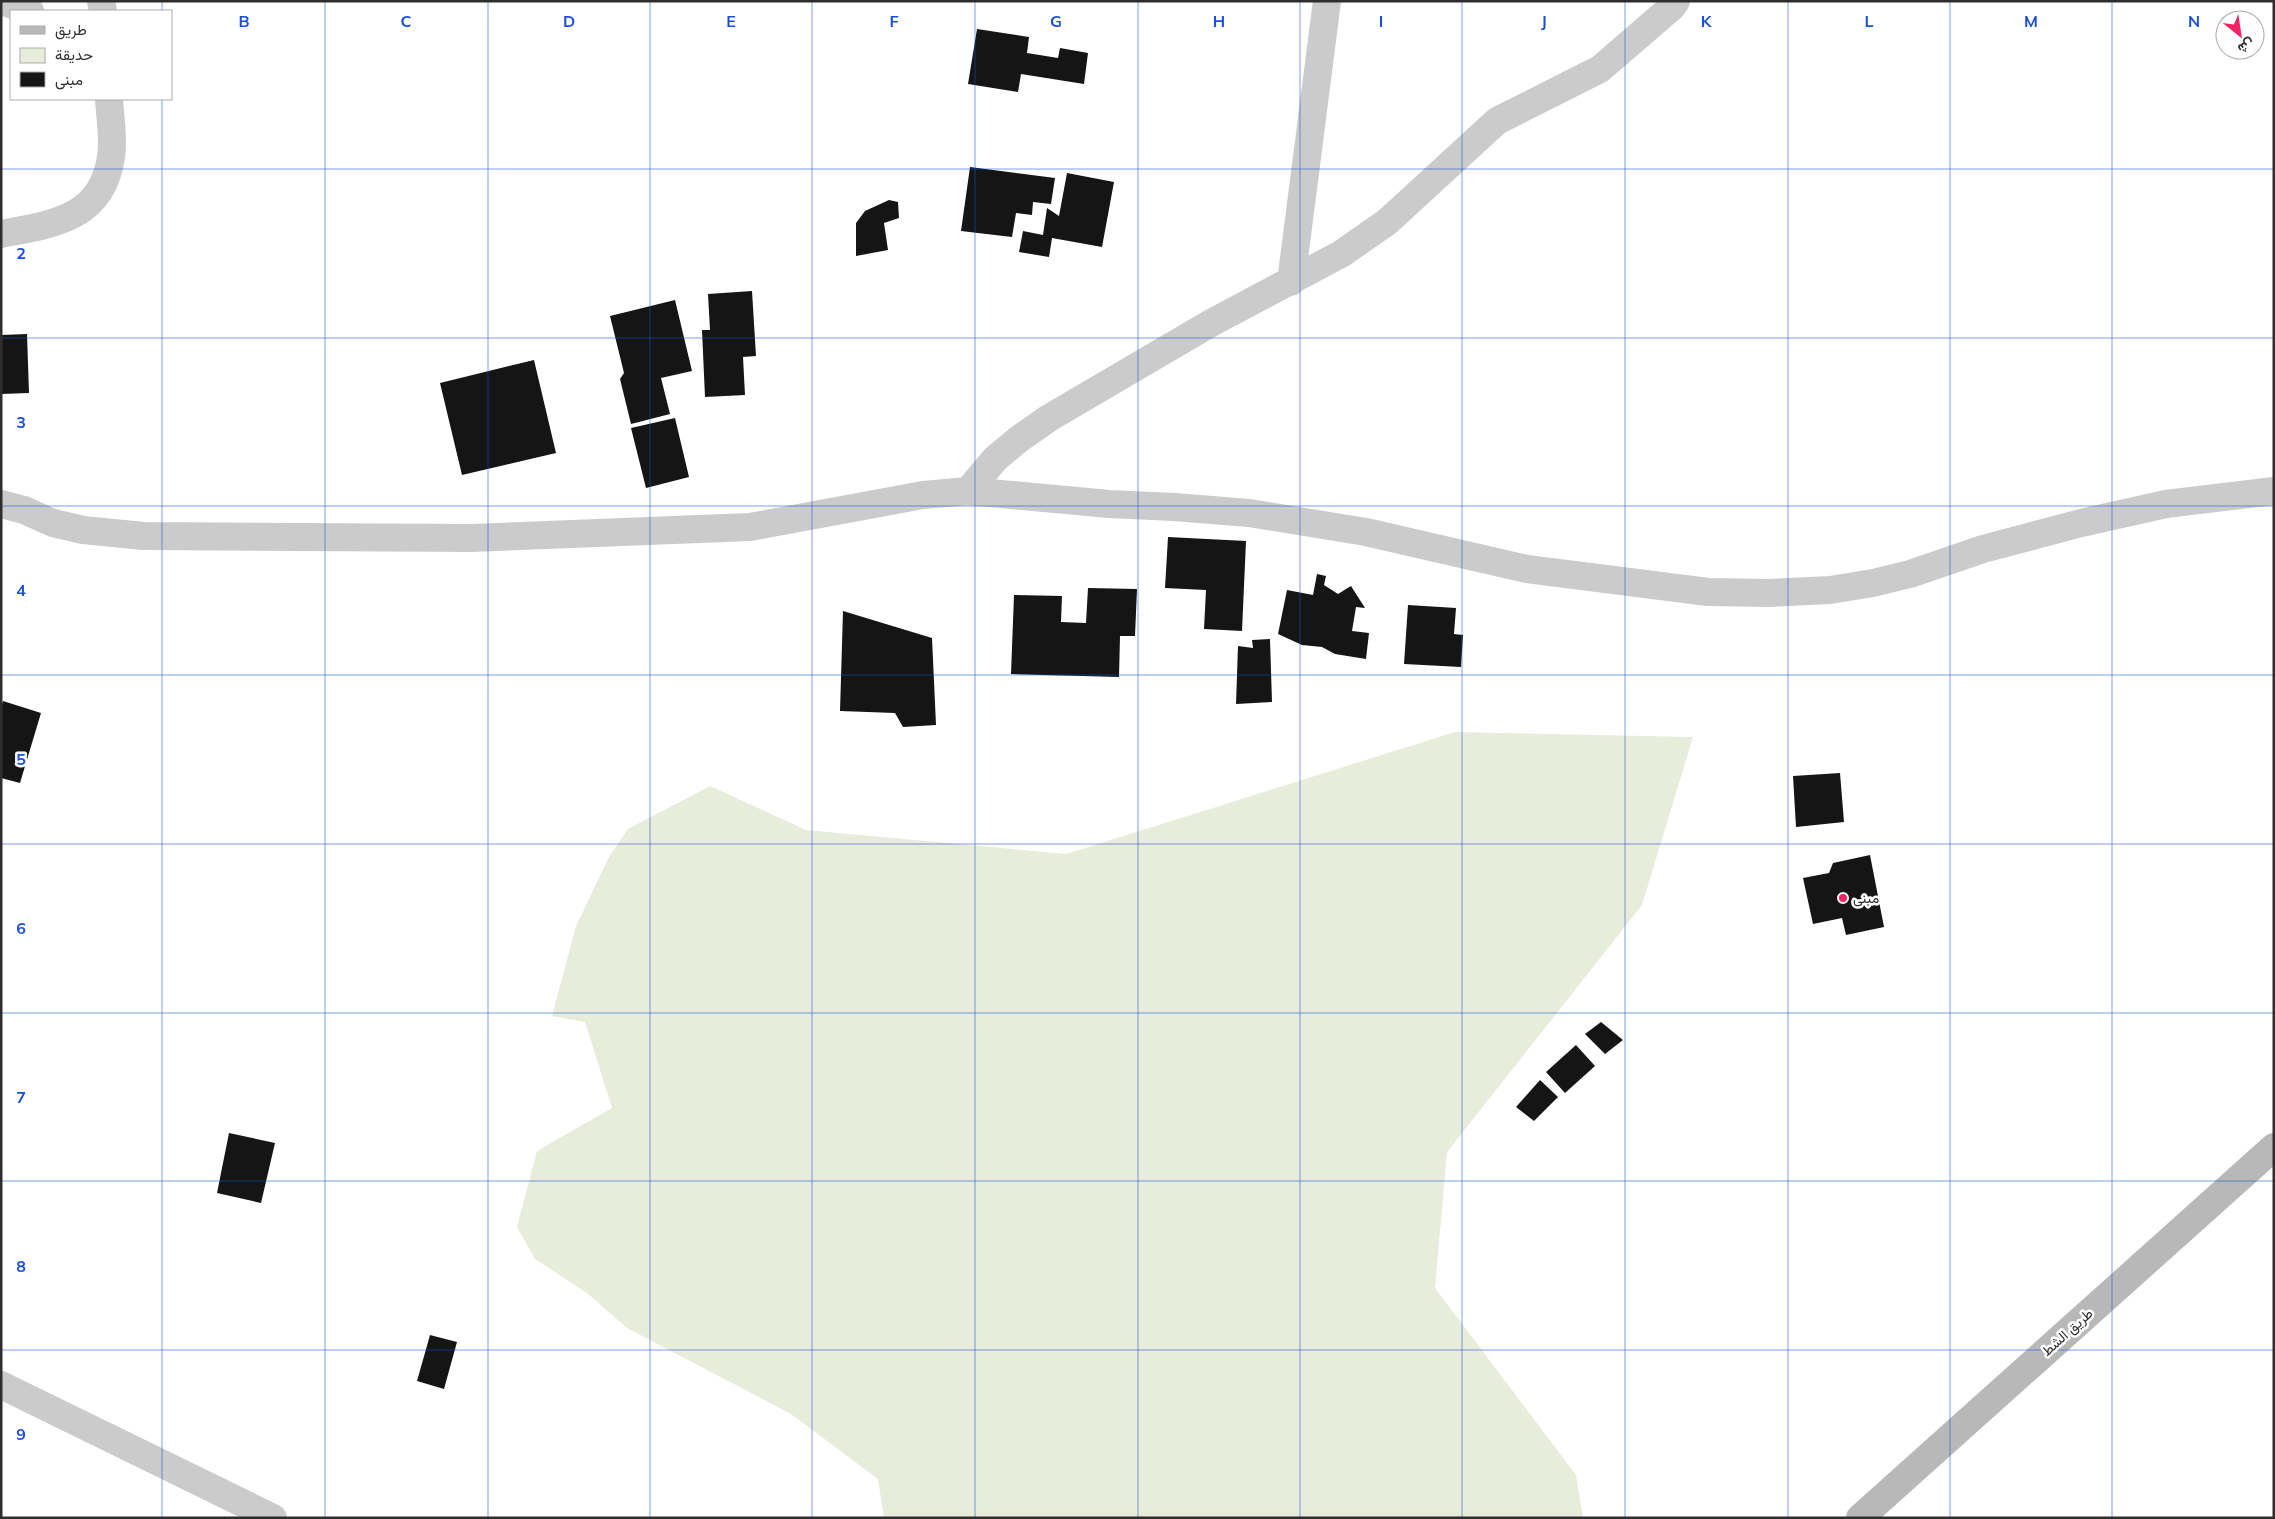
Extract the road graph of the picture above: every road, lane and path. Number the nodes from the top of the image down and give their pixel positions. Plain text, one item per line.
1 (2, 1) edge
2 (1327, 1) edge
3 (1676, 1) edge
4 (27, 10) edge
5 (110, 100) edge
6 (1, 234) edge
7 (1291, 282) junction
8 (2274, 490) edge
9 (968, 491) junction
10 (1, 504) edge
11 (2274, 1147) edge
12 (1, 1385) edge
13 (272, 1518) edge
14 (1860, 1518) edge

1 - 4 street
2 - 7 street
3 - 7 street
5 - 6 street
7 - 9 street
8 - 9 street
9 - 10 street
11 - 14 main road, طريق الشط
12 - 13 street

